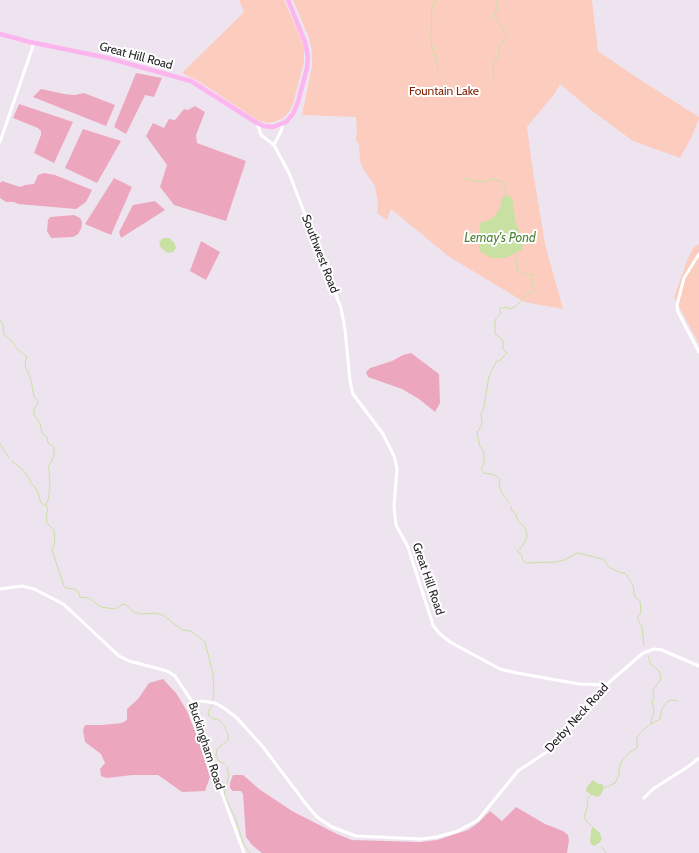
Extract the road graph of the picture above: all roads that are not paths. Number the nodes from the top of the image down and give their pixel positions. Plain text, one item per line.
1 (288, 0) edge
2 (0, 34) edge
3 (34, 43) junction
4 (257, 123) junction
5 (282, 124) junction
6 (0, 142) edge
7 (274, 145) junction
8 (699, 254) edge
9 (699, 352) edge
10 (349, 367) joint
11 (0, 590) edge
12 (699, 666) edge
13 (606, 685) junction
14 (193, 703) junction
15 (699, 758) edge
16 (644, 798) dead end
17 (244, 853) edge

1 - 5 main road
2 - 3 main road, Great Hill Road
3 - 4 main road, Great Hill Road
3 - 6 street
4 - 5 main road
4 - 7 street, Southwest Road
5 - 7 street
7 - 10 street, Southwest Road
8 - 9 street
10 - 13 street, Great Hill Road
11 - 14 street, Buckingham Road
12 - 13 street, Derby Neck Road
13 - 14 street, Derby Neck Road
14 - 17 street, Buckingham Road
15 - 16 street

